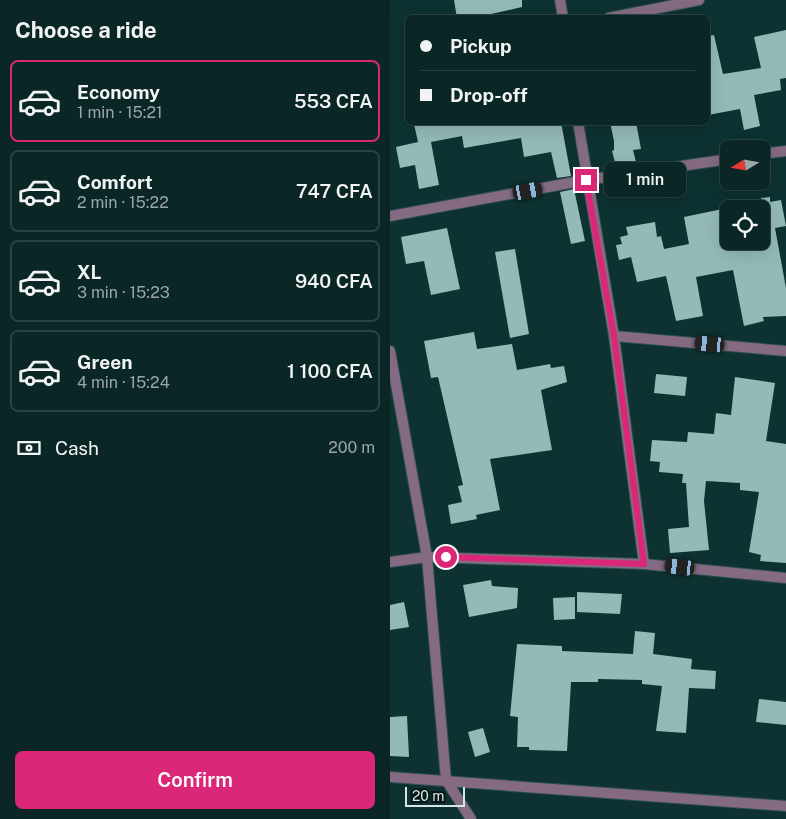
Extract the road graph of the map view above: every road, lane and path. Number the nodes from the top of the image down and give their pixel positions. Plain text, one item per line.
1 (560, 0) edge
2 (699, 0) edge
3 (562, 15) edge
4 (623, 15) edge
5 (578, 125) edge
6 (786, 151) edge
7 (770, 153) edge
8 (720, 160) edge
9 (586, 180) junction
10 (390, 216) edge
11 (614, 336) junction
12 (390, 351) edge
13 (786, 351) edge
14 (426, 557) junction
15 (390, 562) edge
16 (644, 564) junction
17 (786, 578) edge
18 (390, 777) edge
19 (446, 780) junction
20 (786, 806) edge
21 (471, 819) edge

1 - 3 street
2 - 4 street
5 - 9 street
6 - 7 street
8 - 9 street
9 - 10 street
9 - 11 street
11 - 13 street
11 - 16 street
12 - 14 street
14 - 15 street
14 - 16 street
14 - 19 street
16 - 17 street
18 - 19 street
19 - 20 street
19 - 21 street

